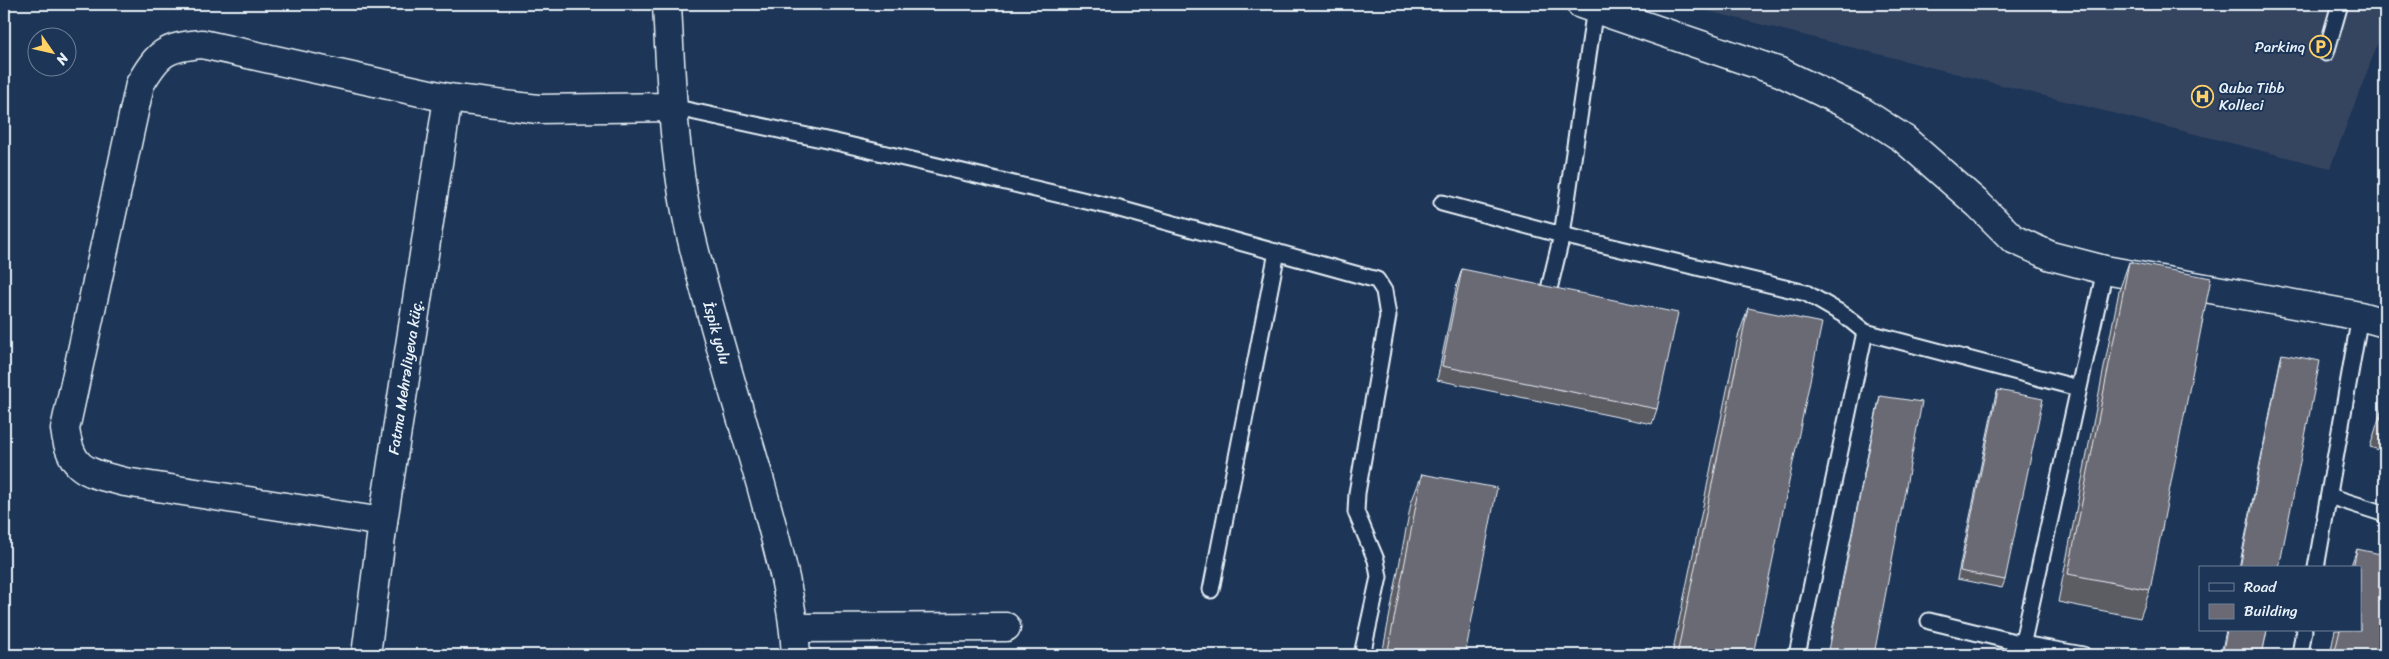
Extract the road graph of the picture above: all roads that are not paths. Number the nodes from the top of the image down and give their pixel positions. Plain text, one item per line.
1 (667, 4) edge
2 (2340, 4) edge
3 (1588, 6) edge
4 (2326, 53) dead end
5 (448, 98) junction
6 (672, 107) junction
7 (1442, 203) dead end
8 (1562, 235) junction
9 (1277, 252) junction
10 (2105, 270) junction
11 (1550, 285) edge
12 (2373, 319) edge
13 (1865, 332) junction
14 (2078, 388) junction
15 (2329, 496) junction
16 (2385, 514) edge
17 (384, 522) junction
18 (2316, 566) edge
19 (1211, 590) dead end
20 (1929, 621) dead end
21 (1006, 626) dead end
22 (795, 628) junction
23 (2304, 632) edge
24 (2022, 650) edge
25 (366, 655) edge
26 (796, 655) edge
27 (1362, 655) edge
28 (1796, 655) edge
29 (2082, 655) edge
30 (2300, 655) edge

1 - 6 street, İspik yolu
2 - 4 lane
3 - 8 lane
3 - 10 street
5 - 6 street
5 - 17 street, Fatma Mehrəliyeva küç.
5 - 17 street
6 - 9 lane
6 - 22 street, İspik yolu
7 - 8 lane
8 - 11 lane
8 - 13 lane
9 - 19 lane
9 - 27 lane
10 - 12 street
10 - 14 lane
12 - 15 lane
13 - 14 lane
13 - 28 lane
14 - 24 lane
15 - 16 lane
15 - 18 lane
17 - 25 street, Fatma Mehrəliyeva küç.
20 - 24 lane
21 - 22 street
22 - 26 street, İspik yolu
23 - 30 lane
24 - 29 lane

